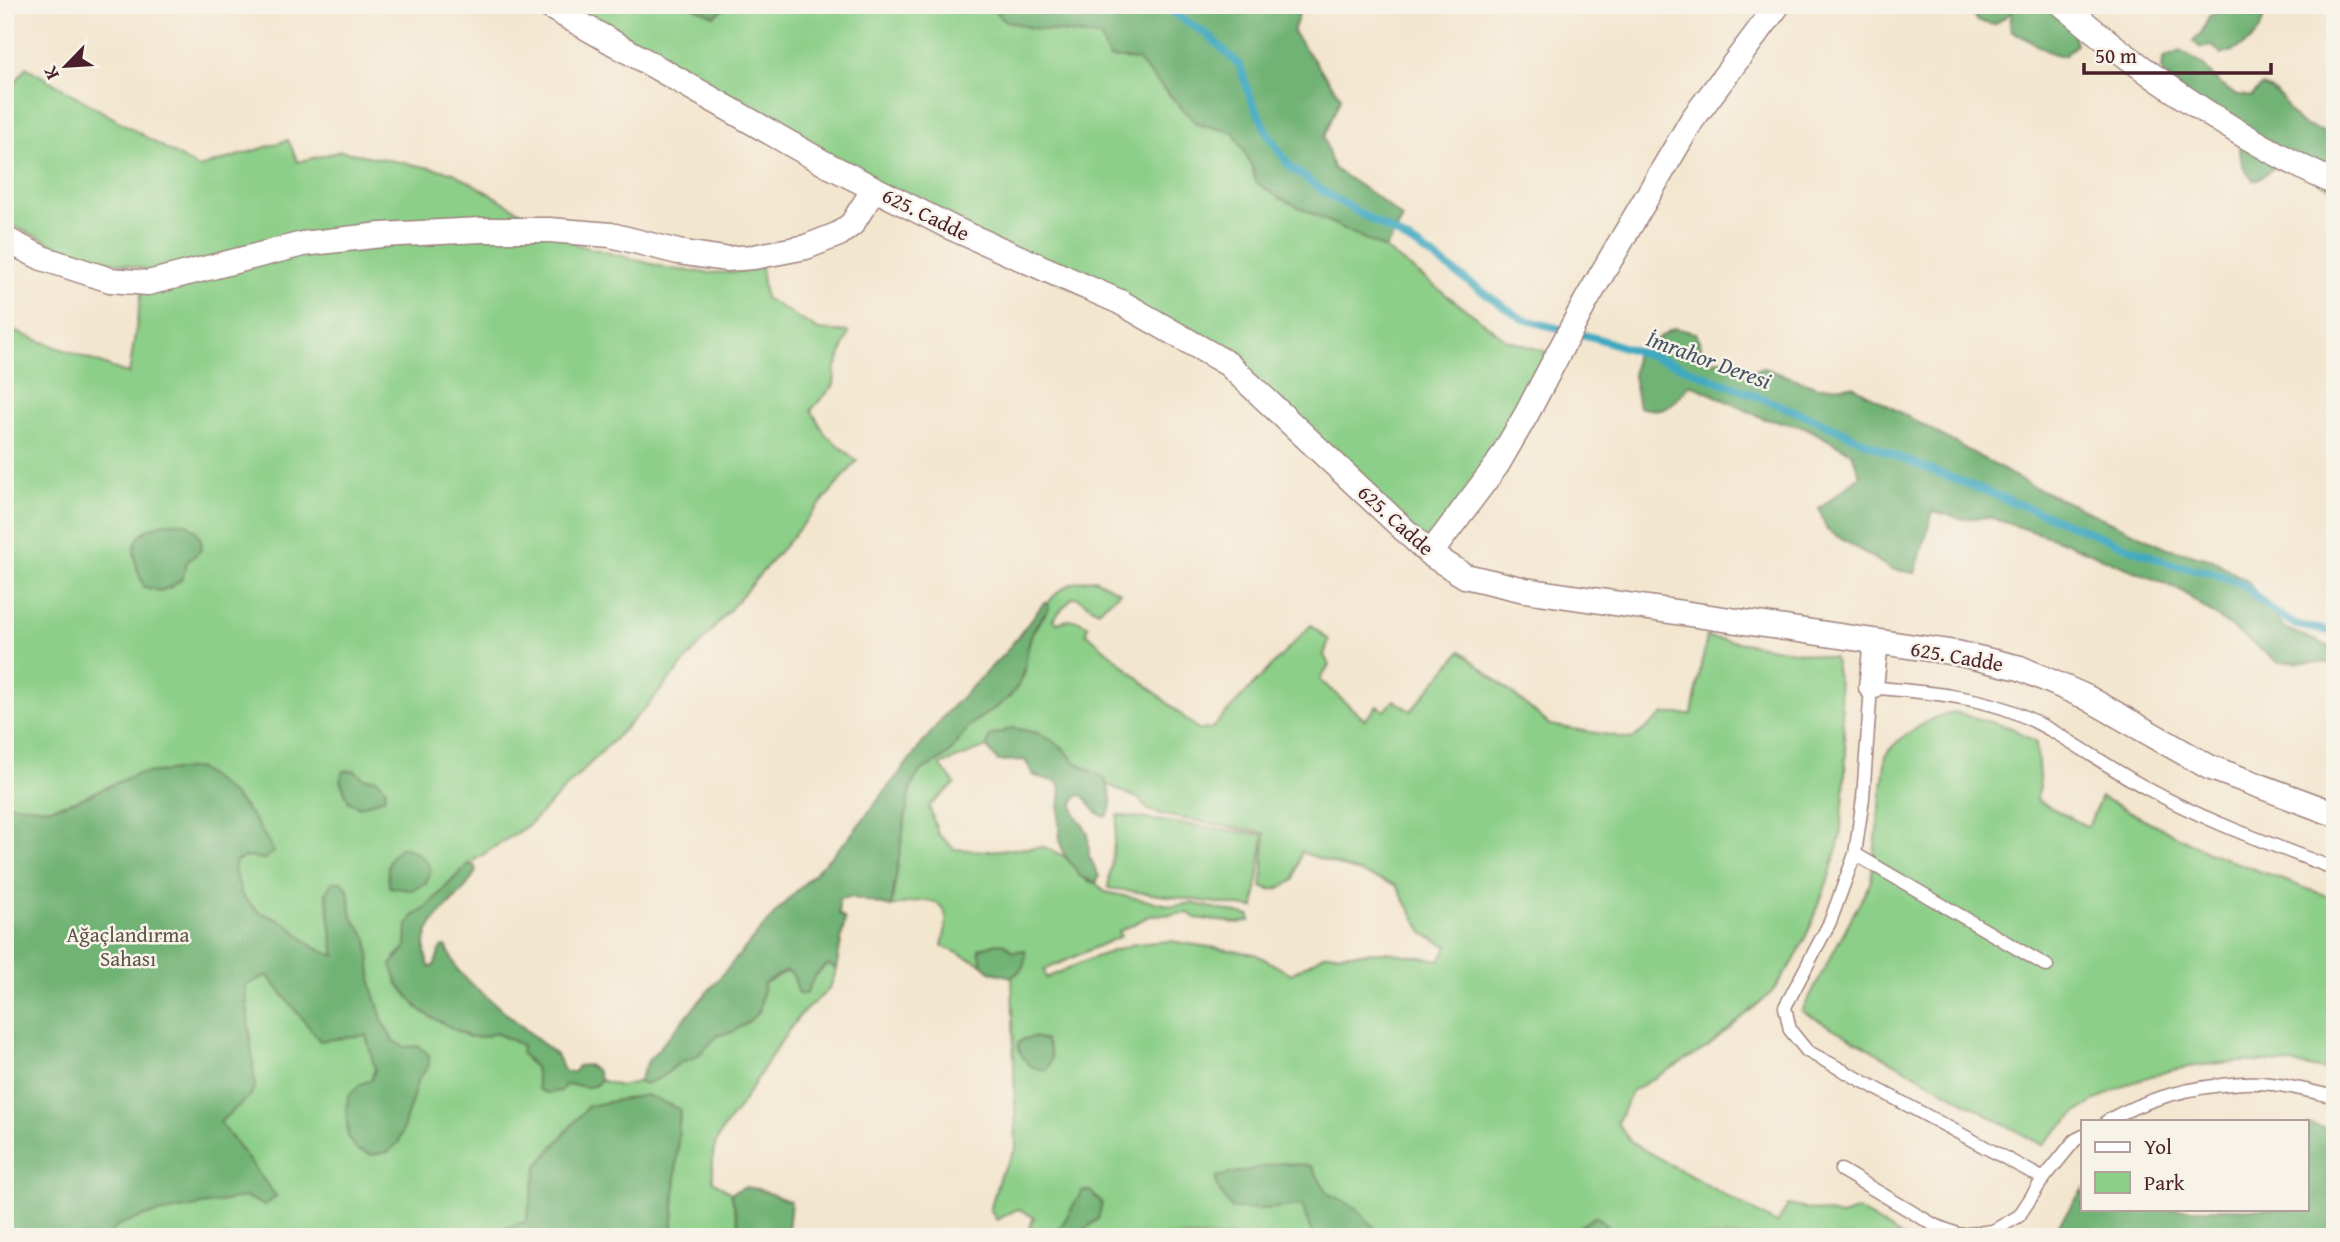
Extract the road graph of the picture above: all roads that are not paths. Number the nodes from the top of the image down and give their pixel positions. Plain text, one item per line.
1 (547, 5) edge
2 (1778, 5) edge
3 (2063, 5) edge
4 (2335, 183) edge
5 (874, 189) junction
6 (5, 239) edge
7 (1430, 554) junction
8 (1876, 642) junction
9 (1871, 687) junction
10 (2335, 814) edge
11 (1855, 855) junction
12 (2335, 869) edge
13 (2047, 965) dead end
14 (2335, 1097) edge
15 (2109, 1120) edge
16 (2081, 1137) edge
17 (1842, 1170) dead end
18 (2044, 1179) junction

1 - 5 street, 625. Cadde
2 - 7 street
3 - 4 street
5 - 6 street
5 - 7 street, 625. Cadde
7 - 8 street, 625. Cadde
8 - 9 street
8 - 10 street, 625. Cadde
9 - 11 lane
9 - 12 lane
11 - 13 lane
11 - 18 lane
14 - 15 lane
16 - 18 lane
17 - 18 lane

